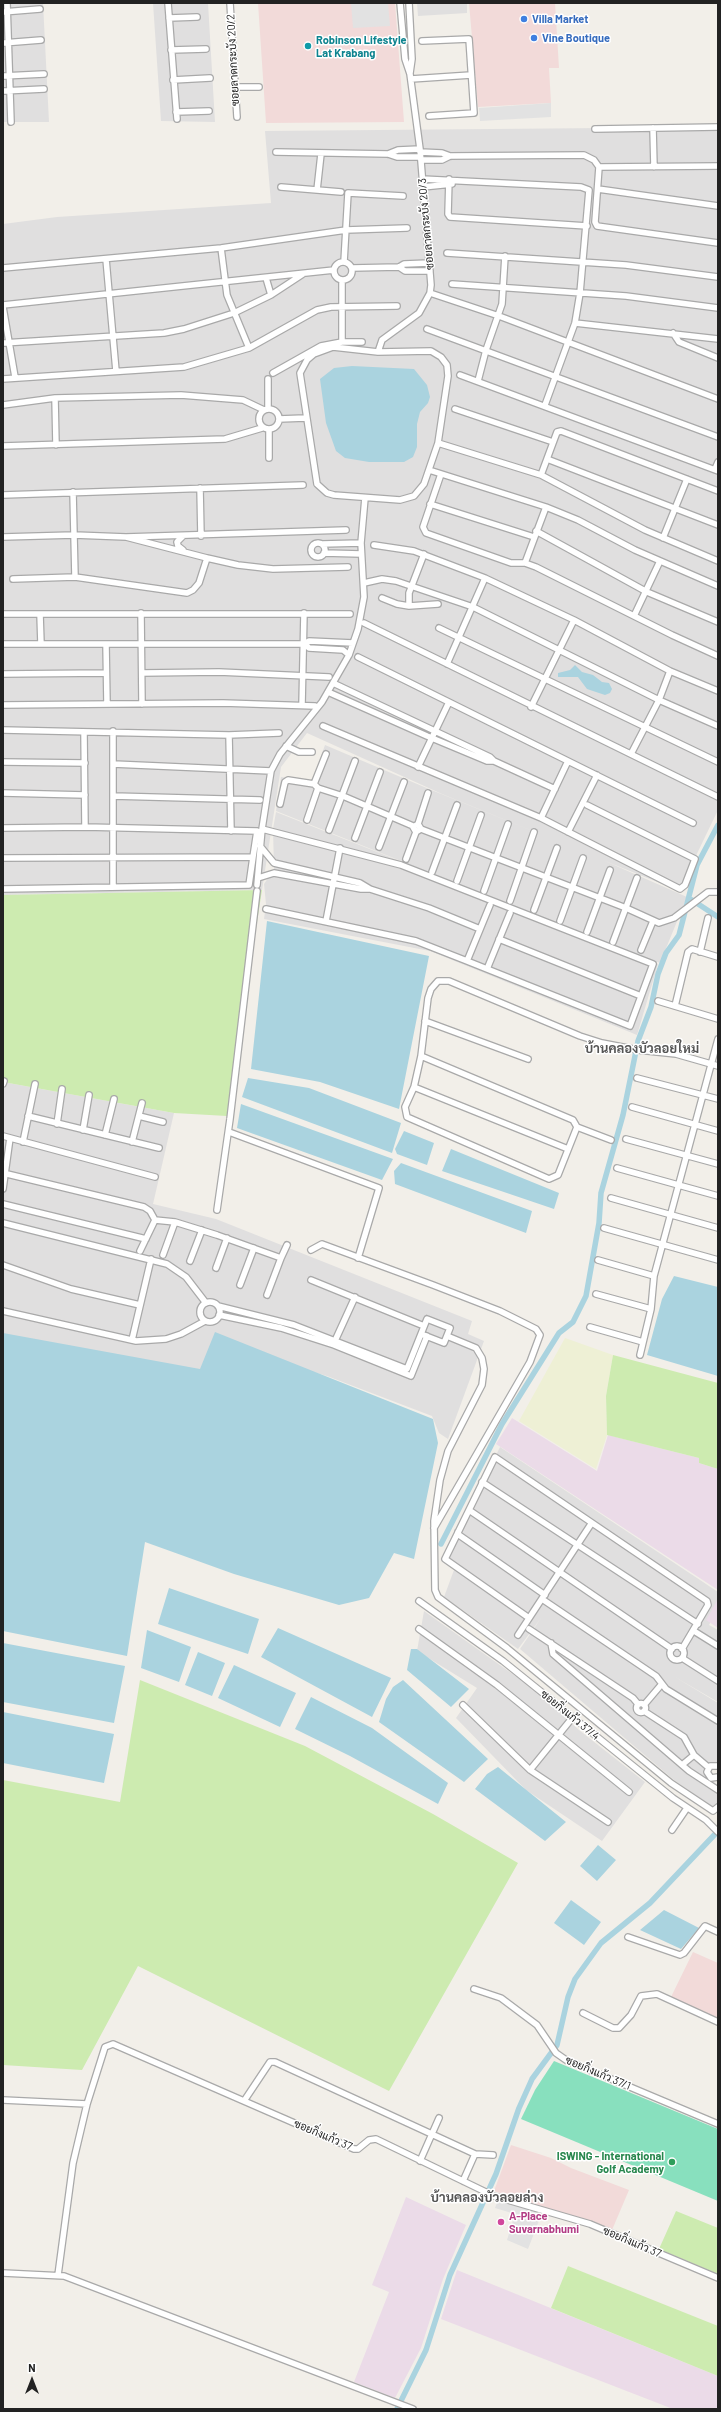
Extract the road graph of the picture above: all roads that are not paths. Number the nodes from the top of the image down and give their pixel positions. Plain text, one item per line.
1 (7, 3) edge
2 (168, 3) edge
3 (230, 3) edge
4 (400, 5) edge
5 (409, 5) edge
6 (40, 9) dead end
7 (5, 12) edge
8 (197, 17) dead end
9 (169, 18) junction
10 (402, 31) junction
11 (410, 31) junction
12 (40, 40) dead end
13 (422, 41) dead end
14 (6, 43) edge
15 (206, 49) dead end
16 (171, 50) junction
17 (44, 74) dead end
18 (471, 75) junction
19 (3, 76) edge
20 (10, 76) junction
21 (411, 76) junction
22 (210, 78) dead end
23 (173, 80) junction
24 (235, 87) junction
25 (260, 87) dead end
26 (44, 89) dead end
27 (3, 91) edge
28 (10, 91) junction
29 (209, 111) dead end
30 (176, 112) junction
31 (429, 116) dead end
32 (237, 117) dead end
33 (177, 119) dead end
34 (11, 122) dead end
35 (718, 127) edge
36 (653, 128) junction
37 (595, 129) dead end
38 (276, 152) dead end
39 (321, 154) junction
40 (420, 154) junction
41 (718, 166) edge
42 (599, 167) junction
43 (654, 167) junction
44 (422, 179) junction
45 (449, 182) junction
46 (281, 187) dead end
47 (423, 187) junction
48 (598, 189) junction
49 (317, 190) junction
50 (341, 192) dead end
51 (403, 196) dead end
52 (718, 206) edge
53 (587, 226) junction
54 (407, 228) dead end
55 (346, 230) junction
56 (718, 243) edge
57 (221, 248) junction
58 (447, 253) dead end
59 (505, 256) junction
60 (106, 259) junction
61 (344, 262) junction
62 (584, 262) junction
63 (429, 263) junction
64 (399, 267) junction
65 (3, 268) edge
66 (352, 268) junction
67 (334, 270) junction
68 (430, 271) junction
69 (306, 272) junction
70 (718, 277) edge
71 (266, 278) junction
72 (342, 280) junction
73 (224, 283) junction
74 (452, 284) dead end
75 (504, 287) junction
76 (430, 293) junction
77 (580, 293) junction
78 (110, 295) junction
79 (271, 295) junction
80 (3, 306) edge
81 (396, 306) dead end
82 (342, 307) junction
83 (718, 308) edge
84 (234, 312) junction
85 (499, 316) junction
86 (575, 323) junction
87 (427, 329) dead end
88 (673, 333) junction
89 (114, 334) junction
90 (718, 339) edge
91 (10, 342) junction
92 (342, 342) junction
93 (362, 342) dead end
94 (569, 342) junction
95 (3, 343) edge
96 (249, 348) junction
97 (486, 350) junction
98 (378, 352) junction
99 (718, 358) edge
100 (116, 371) junction
101 (273, 373) dead end
102 (460, 375) dead end
103 (556, 376) junction
104 (15, 377) junction
105 (3, 379) edge
106 (268, 379) dead end
107 (478, 381) junction
108 (55, 398) junction
109 (718, 400) edge
110 (3, 405) edge
111 (545, 405) junction
112 (266, 409) junction
113 (455, 409) dead end
114 (305, 418) junction
115 (279, 420) junction
116 (262, 428) junction
117 (270, 430) junction
118 (718, 437) edge
119 (553, 442) junction
120 (438, 443) junction
121 (56, 444) junction
122 (3, 446) edge
123 (270, 458) dead end
124 (547, 459) junction
125 (718, 462) edge
126 (429, 470) junction
127 (716, 470) edge
128 (441, 474) junction
129 (542, 475) junction
130 (687, 479) junction
131 (303, 485) dead end
132 (200, 488) junction
133 (718, 491) edge
134 (73, 492) junction
135 (3, 495) edge
136 (365, 498) junction
137 (430, 504) junction
138 (546, 507) junction
139 (675, 508) junction
140 (718, 525) edge
141 (346, 530) dead end
142 (536, 531) junction
143 (318, 532) junction
144 (74, 535) junction
145 (183, 536) junction
146 (201, 536) junction
147 (3, 537) edge
148 (126, 537) junction
149 (534, 537) junction
150 (663, 538) junction
151 (320, 543) junction
152 (361, 543) junction
153 (374, 545) dead end
154 (183, 551) junction
155 (324, 553) junction
156 (361, 554) junction
157 (424, 554) junction
158 (319, 557) junction
159 (207, 558) junction
160 (718, 560) edge
161 (660, 561) junction
162 (525, 563) junction
163 (319, 568) junction
164 (348, 568) dead end
165 (75, 578) junction
166 (485, 578) junction
167 (13, 579) dead end
168 (364, 582) junction
169 (412, 585) junction
170 (718, 586) edge
171 (647, 592) junction
172 (382, 598) dead end
173 (438, 604) dead end
174 (409, 606) junction
175 (473, 607) junction
176 (141, 613) junction
177 (304, 613) junction
178 (3, 614) edge
179 (40, 614) junction
180 (350, 614) dead end
181 (634, 616) junction
182 (574, 620) junction
183 (718, 622) edge
184 (364, 623) dead end
185 (439, 628) dead end
186 (459, 637) junction
187 (141, 643) junction
188 (3, 644) edge
189 (41, 644) junction
190 (106, 644) junction
191 (305, 644) junction
192 (354, 644) junction
193 (558, 648) junction
194 (349, 656) junction
195 (718, 656) edge
196 (358, 657) dead end
197 (447, 664) junction
198 (670, 671) junction
199 (106, 673) junction
200 (142, 673) junction
201 (3, 674) edge
202 (303, 676) junction
203 (329, 677) dead end
204 (544, 679) junction
205 (333, 683) junction
206 (718, 691) edge
207 (328, 692) junction
208 (659, 700) junction
209 (449, 702) junction
210 (107, 704) junction
211 (142, 704) junction
212 (3, 705) edge
213 (302, 705) junction
214 (315, 706) dead end
215 (531, 706) junction
216 (323, 726) dead end
217 (718, 726) edge
218 (644, 727) junction
219 (3, 730) edge
220 (435, 730) junction
221 (114, 731) junction
222 (84, 732) junction
223 (279, 733) dead end
224 (229, 735) junction
225 (432, 738) junction
226 (286, 746) junction
227 (312, 752) dead end
228 (326, 754) dead end
229 (631, 754) junction
230 (494, 761) junction
231 (568, 761) junction
232 (3, 762) edge
233 (355, 762) dead end
234 (718, 762) edge
235 (85, 763) junction
236 (114, 764) junction
237 (418, 767) junction
238 (229, 768) junction
239 (270, 770) junction
240 (380, 772) dead end
241 (597, 775) junction
242 (404, 782) dead end
243 (316, 786) junction
244 (555, 789) junction
245 (428, 792) dead end
246 (3, 793) edge
247 (84, 795) junction
248 (114, 796) junction
249 (343, 796) junction
250 (718, 797) edge
251 (230, 799) junction
252 (260, 800) dead end
253 (280, 804) dead end
254 (457, 805) dead end
255 (588, 805) dead end
256 (367, 806) junction
257 (481, 815) dead end
258 (391, 817) junction
259 (541, 818) junction
260 (307, 820) dead end
261 (693, 823) dead end
262 (508, 824) dead end
263 (3, 828) edge
264 (85, 828) junction
265 (113, 828) junction
266 (417, 828) junction
267 (262, 829) junction
268 (329, 830) dead end
269 (231, 831) junction
270 (534, 832) dead end
271 (568, 832) junction
272 (355, 838) dead end
273 (446, 838) junction
274 (260, 846) junction
275 (379, 847) dead end
276 (340, 848) junction
277 (469, 848) junction
278 (557, 848) dead end
279 (113, 856) junction
280 (253, 857) junction
281 (3, 858) edge
282 (406, 858) dead end
283 (583, 858) dead end
284 (496, 859) junction
285 (522, 869) junction
286 (610, 870) dead end
287 (432, 872) dead end
288 (334, 876) junction
289 (258, 878) junction
290 (545, 878) junction
291 (637, 878) dead end
292 (457, 881) dead end
293 (332, 884) junction
294 (113, 888) junction
295 (572, 888) junction
296 (3, 889) edge
297 (370, 889) junction
298 (484, 891) dead end
299 (718, 892) edge
300 (599, 898) junction
301 (510, 901) dead end
302 (490, 905) dead end
303 (626, 908) junction
304 (266, 909) dead end
305 (534, 910) dead end
306 (510, 913) dead end
307 (708, 918) dead end
308 (326, 921) junction
309 (560, 921) dead end
310 (653, 921) junction
311 (480, 929) junction
312 (587, 932) dead end
313 (499, 939) junction
314 (613, 942) dead end
315 (641, 950) dead end
316 (700, 952) junction
317 (718, 956) edge
318 (467, 962) junction
319 (487, 969) junction
320 (641, 996) junction
321 (658, 1001) dead end
322 (675, 1006) junction
323 (718, 1018) edge
324 (425, 1021) junction
325 (718, 1039) edge
326 (421, 1056) junction
327 (528, 1060) dead end
328 (711, 1064) junction
329 (718, 1066) edge
330 (637, 1078) dead end
331 (35, 1084) dead end
332 (414, 1087) junction
333 (62, 1089) dead end
334 (702, 1094) junction
335 (90, 1095) dead end
336 (114, 1099) dead end
337 (718, 1099) edge
338 (142, 1103) dead end
339 (632, 1107) dead end
340 (28, 1116) junction
341 (138, 1116) junction
342 (164, 1122) dead end
343 (57, 1124) junction
344 (694, 1125) junction
345 (577, 1127) junction
346 (83, 1130) junction
347 (718, 1131) edge
348 (229, 1132) junction
349 (105, 1135) junction
350 (3, 1136) edge
351 (10, 1138) junction
352 (626, 1138) dead end
353 (611, 1140) dead end
354 (23, 1142) junction
355 (132, 1142) junction
356 (159, 1148) dead end
357 (568, 1149) junction
358 (685, 1156) junction
359 (718, 1164) edge
360 (617, 1168) dead end
361 (5, 1174) edge
362 (154, 1177) dead end
363 (678, 1185) junction
364 (3, 1189) edge
365 (718, 1196) edge
366 (611, 1198) dead end
367 (3, 1204) edge
368 (217, 1210) dead end
369 (670, 1215) junction
370 (155, 1220) junction
371 (175, 1222) junction
372 (3, 1223) edge
373 (604, 1228) dead end
374 (718, 1228) edge
375 (202, 1230) junction
376 (227, 1238) junction
377 (146, 1239) junction
378 (287, 1245) dead end
379 (662, 1245) junction
380 (254, 1248) junction
381 (311, 1250) dead end
382 (140, 1251) dead end
383 (163, 1255) dead end
384 (281, 1258) junction
385 (358, 1258) junction
386 (151, 1259) junction
387 (598, 1260) dead end
388 (718, 1260) edge
389 (190, 1261) dead end
390 (3, 1265) edge
391 (216, 1268) dead end
392 (654, 1276) junction
393 (312, 1280) dead end
394 (240, 1285) dead end
395 (596, 1294) dead end
396 (267, 1296) dead end
397 (355, 1297) junction
398 (206, 1303) junction
399 (140, 1305) junction
400 (218, 1306) junction
401 (651, 1309) junction
402 (3, 1311) edge
403 (219, 1316) junction
404 (205, 1321) junction
405 (424, 1326) junction
406 (590, 1327) dead end
407 (421, 1334) junction
408 (427, 1336) junction
409 (447, 1336) junction
410 (132, 1340) junction
411 (643, 1342) junction
412 (334, 1343) junction
413 (640, 1355) dead end
414 (402, 1370) junction
415 (482, 1482) junction
416 (468, 1510) junction
417 (591, 1524) junction
418 (434, 1528) junction
419 (458, 1532) junction
420 (577, 1546) junction
421 (560, 1573) junction
422 (544, 1597) junction
423 (419, 1601) dead end
424 (530, 1618) junction
425 (698, 1624) junction
426 (419, 1629) dead end
427 (529, 1630) dead end
428 (694, 1631) junction
429 (518, 1635) dead end
430 (551, 1643) junction
431 (718, 1646) edge
432 (672, 1649) junction
433 (682, 1649) junction
434 (682, 1658) junction
435 (718, 1681) edge
436 (661, 1685) junction
437 (463, 1705) dead end
438 (642, 1706) junction
439 (573, 1717) junction
440 (718, 1722) edge
441 (558, 1735) junction
442 (694, 1755) junction
443 (682, 1765) junction
444 (718, 1766) edge
445 (708, 1768) junction
446 (530, 1770) junction
447 (718, 1777) edge
448 (718, 1790) edge
449 (629, 1792) dead end
450 (687, 1808) junction
451 (718, 1808) edge
452 (608, 1822) dead end
453 (672, 1830) dead end
454 (718, 1832) edge
455 (718, 1932) edge
456 (628, 1937) dead end
457 (474, 1989) dead end
458 (583, 2014) dead end
459 (718, 2022) edge
460 (3, 2100) edge
461 (244, 2101) junction
462 (87, 2104) junction
463 (439, 2118) dead end
464 (718, 2124) edge
465 (432, 2134) junction
466 (474, 2154) junction
467 (492, 2155) dead end
468 (420, 2161) junction
469 (463, 2181) junction
470 (3, 2273) edge
471 (58, 2275) junction
472 (718, 2278) edge
473 (413, 2409) edge

1 - 7 street
2 - 9 street
3 - 24 street, ซอยลาดกระบัง 20/2
4 - 5 street
4 - 10 street, ซอยลาดกระบัง 20/3
5 - 11 street, ซอยลาดกระบัง 20/3
6 - 7 street
7 - 14 street
8 - 9 street
9 - 16 street
10 - 11 street
10 - 21 street, ซอยลาดกระบัง 20/3
11 - 21 street, ซอยลาดกระบัง 20/3
12 - 14 street
13 - 18 street
14 - 20 street
15 - 16 street
16 - 23 street
17 - 20 street
18 - 21 street
18 - 31 street
19 - 20 street
20 - 28 street
21 - 40 street, ซอยลาดกระบัง 20/3
22 - 23 street
23 - 30 street
24 - 25 street
24 - 32 street, ซอยลาดกระบัง 20/2
26 - 28 street
27 - 28 street
28 - 34 street
29 - 30 street
30 - 33 street
35 - 36 street
36 - 37 street
36 - 43 street
38 - 39 street
39 - 40 street
39 - 49 street
40 - 42 street
40 - 44 street, ซอยลาดกระบัง 20/3
41 - 43 street
42 - 43 street
42 - 48 street
44 - 45 street
44 - 47 street, ซอยลาดกระบัง 20/3
45 - 47 street
45 - 53 street
45 - 53 street
46 - 49 street
47 - 63 street, ซอยลาดกระบัง 20/3
48 - 52 street
48 - 56 street
49 - 50 street
51 - 55 street
53 - 62 street
54 - 55 street
55 - 57 street
55 - 61 street
57 - 60 street
57 - 73 street
58 - 59 street
59 - 62 street
59 - 75 street
60 - 65 street
60 - 78 street
61 - 66 street
61 - 67 street
62 - 70 street
62 - 77 street
63 - 64 street
63 - 68 street, ซอยลาดกระบัง 20/3
64 - 66 street
64 - 68 street
66 - 72 street
67 - 69 street
67 - 72 street
68 - 76 street, ซอยลาดกระบัง 20/3
69 - 71 street
69 - 79 street
71 - 73 street
71 - 79 street
72 - 82 street
73 - 78 street
73 - 84 street
74 - 75 street
75 - 77 street
75 - 85 street
76 - 85 street
76 - 98 street, ซอยลาดกระบัง 20/3
77 - 83 street
77 - 86 street
78 - 80 street
78 - 89 street
79 - 84 street
80 - 91 street
81 - 82 street
82 - 92 street
82 - 96 street
84 - 89 street
84 - 96 street
85 - 94 street
85 - 97 street
86 - 88 street
86 - 94 street
87 - 97 street
88 - 90 street
88 - 99 street
89 - 91 street
89 - 100 street
91 - 95 street
91 - 104 street
92 - 93 street
92 - 101 street
94 - 103 street
94 - 109 street
96 - 100 street
97 - 103 street
97 - 107 street
98 - 114 street
98 - 120 street
100 - 104 street
102 - 107 street
103 - 111 street
103 - 118 street
104 - 105 street
106 - 112 street
107 - 111 street
108 - 110 street
108 - 112 street
108 - 121 street
111 - 127 street
112 - 115 street
112 - 116 street
113 - 119 street
114 - 115 street
114 - 136 street
115 - 117 street
116 - 117 street
116 - 121 street
117 - 123 street
119 - 124 street
119 - 130 street
120 - 126 street
120 - 129 street
121 - 122 street
124 - 129 street
124 - 139 street
125 - 127 street
126 - 128 street
126 - 136 street
128 - 137 street
128 - 138 street
129 - 150 street
130 - 133 street
130 - 139 street
131 - 132 street
132 - 134 street
132 - 146 street
134 - 135 street
134 - 144 street
136 - 152 street
137 - 149 street
137 - 162 street
138 - 142 street
138 - 161 street
139 - 140 street
139 - 150 street
141 - 143 street
142 - 149 street
142 - 171 street
143 - 146 street
143 - 151 street
144 - 147 street
144 - 148 street
144 - 165 street
145 - 146 street
145 - 148 street
145 - 154 street
148 - 154 street
149 - 162 street
150 - 160 street
151 - 152 street
151 - 155 street
151 - 158 street
152 - 156 street
153 - 157 street
154 - 159 street
155 - 156 street
155 - 158 street
156 - 168 street
157 - 166 street
157 - 169 street
158 - 163 street
159 - 163 street
159 - 165 street
161 - 170 street
161 - 171 street
162 - 181 street
163 - 164 street
165 - 167 street
166 - 175 street
166 - 182 street
168 - 169 street
168 - 192 street
169 - 174 street
169 - 175 street
171 - 181 street
171 - 183 street
172 - 174 street
173 - 174 street
175 - 186 street
175 - 193 street
176 - 177 street
176 - 179 street
176 - 187 street
177 - 180 street
177 - 191 street
178 - 179 street
179 - 189 street
181 - 195 street
182 - 193 street
182 - 198 street
184 - 197 street
185 - 186 street
186 - 197 street
186 - 204 street
187 - 190 street
187 - 191 street
187 - 200 street
188 - 189 street
189 - 190 street
190 - 199 street
191 - 192 street
191 - 194 street
191 - 202 street
192 - 194 street
193 - 204 street
193 - 208 street
194 - 205 street
196 - 209 street
197 - 215 street
198 - 206 street
198 - 208 street
199 - 201 street
199 - 210 street
200 - 202 street
200 - 211 street
202 - 203 street
202 - 213 street
204 - 215 street
204 - 218 street
205 - 207 street
205 - 220 street
207 - 225 street
207 - 226 street
208 - 217 street
208 - 218 street
209 - 220 street
209 - 231 street
210 - 211 street
210 - 212 street
211 - 213 street
213 - 214 street
215 - 229 street
216 - 237 street
218 - 229 street
218 - 234 street
219 - 222 street
220 - 225 street
220 - 230 street
221 - 222 street
221 - 224 street
221 - 236 street
222 - 235 street
223 - 224 street
224 - 238 street
225 - 230 street
225 - 237 street
226 - 227 street
226 - 239 street
228 - 243 street
229 - 250 street
230 - 244 street
231 - 241 street
231 - 244 street
232 - 235 street
233 - 249 street
235 - 247 street
236 - 238 street
236 - 248 street
237 - 259 street
238 - 239 street
238 - 251 street
239 - 267 street
240 - 256 street
241 - 261 street
241 - 271 street
242 - 258 street
243 - 249 street
243 - 253 street
243 - 260 street
244 - 259 street
245 - 266 street
246 - 247 street
247 - 264 street
248 - 251 street
248 - 265 street
249 - 256 street
249 - 268 street
251 - 252 street
251 - 269 street
254 - 273 street
255 - 271 street
256 - 258 street
256 - 272 street
257 - 277 street
258 - 266 street
258 - 275 street
259 - 271 street
262 - 284 street
263 - 264 street
264 - 265 street
265 - 269 street
265 - 279 street
266 - 273 street
266 - 282 street
267 - 274 street
267 - 276 street
269 - 280 street
270 - 285 street
273 - 277 street
273 - 287 street
274 - 288 street
274 - 289 street
276 - 288 street
276 - 320 street
277 - 284 street
277 - 292 street
278 - 290 street
279 - 280 street
279 - 281 street
279 - 294 street
280 - 294 street
283 - 295 street
284 - 285 street
284 - 298 street
285 - 290 street
285 - 301 street
286 - 300 street
288 - 293 street
288 - 297 street
289 - 293 street
289 - 348 street
290 - 295 street
290 - 305 street
291 - 303 street
293 - 297 street
293 - 308 street
294 - 296 street
295 - 300 street
295 - 309 street
297 - 311 street
299 - 310 street
300 - 303 street
300 - 312 street
302 - 311 street
303 - 310 street
303 - 314 street
304 - 308 street
306 - 313 street
307 - 316 street
308 - 318 street
310 - 315 street
311 - 318 street
313 - 319 street
313 - 320 street
316 - 317 street
316 - 322 street
318 - 319 street
319 - 320 street
321 - 322 street
322 - 323 street
324 - 326 street
324 - 327 street
324 - 328 street
325 - 328 street
326 - 332 street
326 - 345 street
328 - 329 street
328 - 334 street
330 - 334 street
331 - 340 street
332 - 357 street
332 - 357 street
333 - 343 street
334 - 337 street
334 - 344 street
335 - 346 street
336 - 349 street
338 - 341 street
339 - 344 street
340 - 343 street
340 - 354 street
341 - 342 street
341 - 355 street
343 - 346 street
344 - 347 street
344 - 358 street
345 - 353 street
345 - 357 street
346 - 349 street
348 - 368 street
348 - 385 street
349 - 355 street
350 - 351 street
351 - 354 street
351 - 361 street
352 - 358 street
354 - 362 street
355 - 356 street
358 - 359 street
358 - 363 street
360 - 363 street
361 - 364 street
361 - 370 street
363 - 365 street
363 - 369 street
366 - 369 street
367 - 377 street
369 - 374 street
369 - 379 street
370 - 371 street
370 - 377 street
371 - 375 street
371 - 383 street
372 - 386 street
373 - 379 street
375 - 376 street
375 - 389 street
376 - 380 street
376 - 391 street
377 - 382 street
378 - 384 street
379 - 388 street
379 - 392 street
380 - 384 street
380 - 394 street
381 - 385 street
384 - 396 street
385 - 418 street
386 - 398 street
386 - 399 street
387 - 392 street
390 - 399 street
392 - 401 street
393 - 397 street
395 - 401 street
397 - 405 street
397 - 412 street
398 - 400 street
398 - 404 street
399 - 410 street
400 - 403 street
400 - 412 street
401 - 411 street
402 - 410 street
403 - 404 street
403 - 412 street
404 - 410 street
405 - 407 street
405 - 409 street
406 - 411 street
407 - 408 street
407 - 414 street
408 - 409 street
408 - 414 street
409 - 418 street
411 - 413 street
412 - 414 street
415 - 416 street
415 - 417 street
415 - 420 street
416 - 419 street
416 - 421 street
417 - 420 street
417 - 425 street
418 - 451 street
419 - 422 street
419 - 424 street
420 - 421 street
420 - 425 street
421 - 422 street
421 - 432 street
422 - 424 street
422 - 436 street
423 - 439 street, ซอยกิ่งแก้ว 37/4
424 - 429 street
425 - 428 street
426 - 441 street
427 - 430 street
428 - 431 street
428 - 433 street
430 - 438 street
430 - 443 street
432 - 433 street
432 - 434 street
433 - 434 street
434 - 435 street
436 - 438 street
436 - 440 street
437 - 446 street
438 - 442 street
439 - 441 street
439 - 450 street, ซอยกิ่งแก้ว 37/4
441 - 446 street
441 - 449 street
442 - 443 street
442 - 445 street
443 - 448 street
444 - 445 street
445 - 447 street
446 - 452 street
450 - 453 street
450 - 454 street, ซอยกิ่งแก้ว 37/4
455 - 456 street
457 - 464 street, ซอยกิ่งแก้ว 37/1
458 - 459 street
460 - 462 street
461 - 462 street, ซอยกิ่งแก้ว 37
461 - 465 street
461 - 468 street, ซอยกิ่งแก้ว 37
462 - 471 street
463 - 465 street
465 - 466 street
465 - 468 street
466 - 467 street
466 - 469 street
468 - 469 street, ซอยกิ่งแก้ว 37
469 - 472 street, ซอยกิ่งแก้ว 37
470 - 471 street
471 - 473 street

